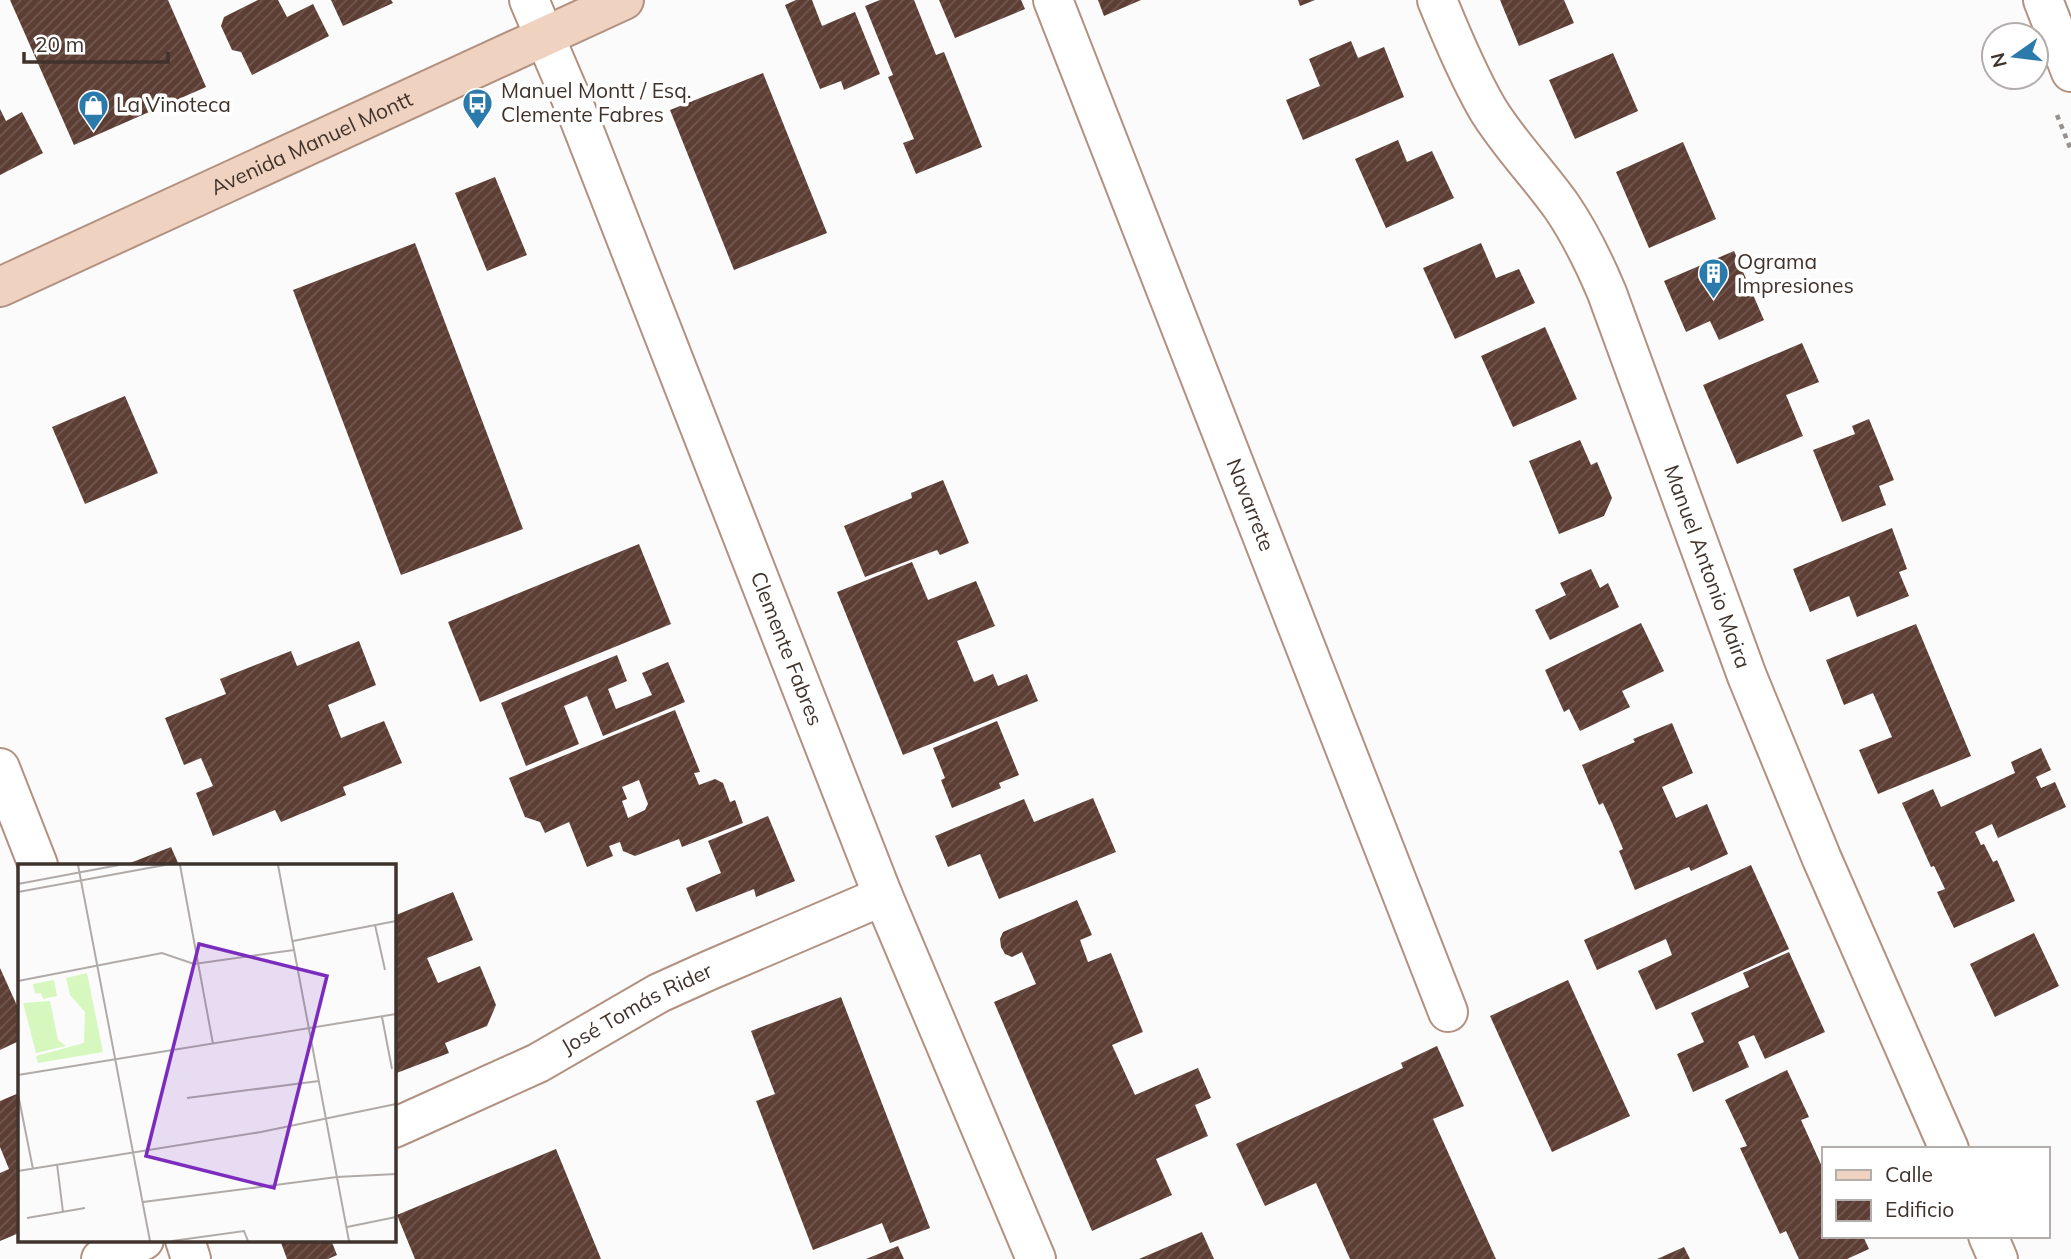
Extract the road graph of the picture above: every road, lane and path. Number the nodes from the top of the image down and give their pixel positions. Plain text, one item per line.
1 (529, 0) edge
2 (624, 0) edge
3 (1053, 0) edge
4 (1437, 0) edge
5 (2043, 0) edge
6 (544, 36) junction
7 (2071, 72) edge
8 (0, 287) edge
9 (0, 768) edge
10 (38, 864) edge
11 (883, 896) junction
12 (1448, 1012) dead end
13 (396, 1127) edge
14 (1948, 1147) edge
15 (1989, 1238) edge
16 (139, 1242) edge
17 (186, 1242) edge
18 (101, 1259) edge
19 (191, 1259) edge
20 (1036, 1259) edge
21 (1998, 1259) edge

1 - 6 street, Clemente Fabres
2 - 6 main road, Avenida Manuel Montt
3 - 12 street, Navarrete
4 - 14 street, Manuel Antonio Maira
5 - 7 street
6 - 8 main road, Avenida Manuel Montt
6 - 11 street, Clemente Fabres
9 - 10 street
11 - 13 street, José Tomás Rider
11 - 20 street, Clemente Fabres
15 - 21 street
16 - 18 street
17 - 19 street

